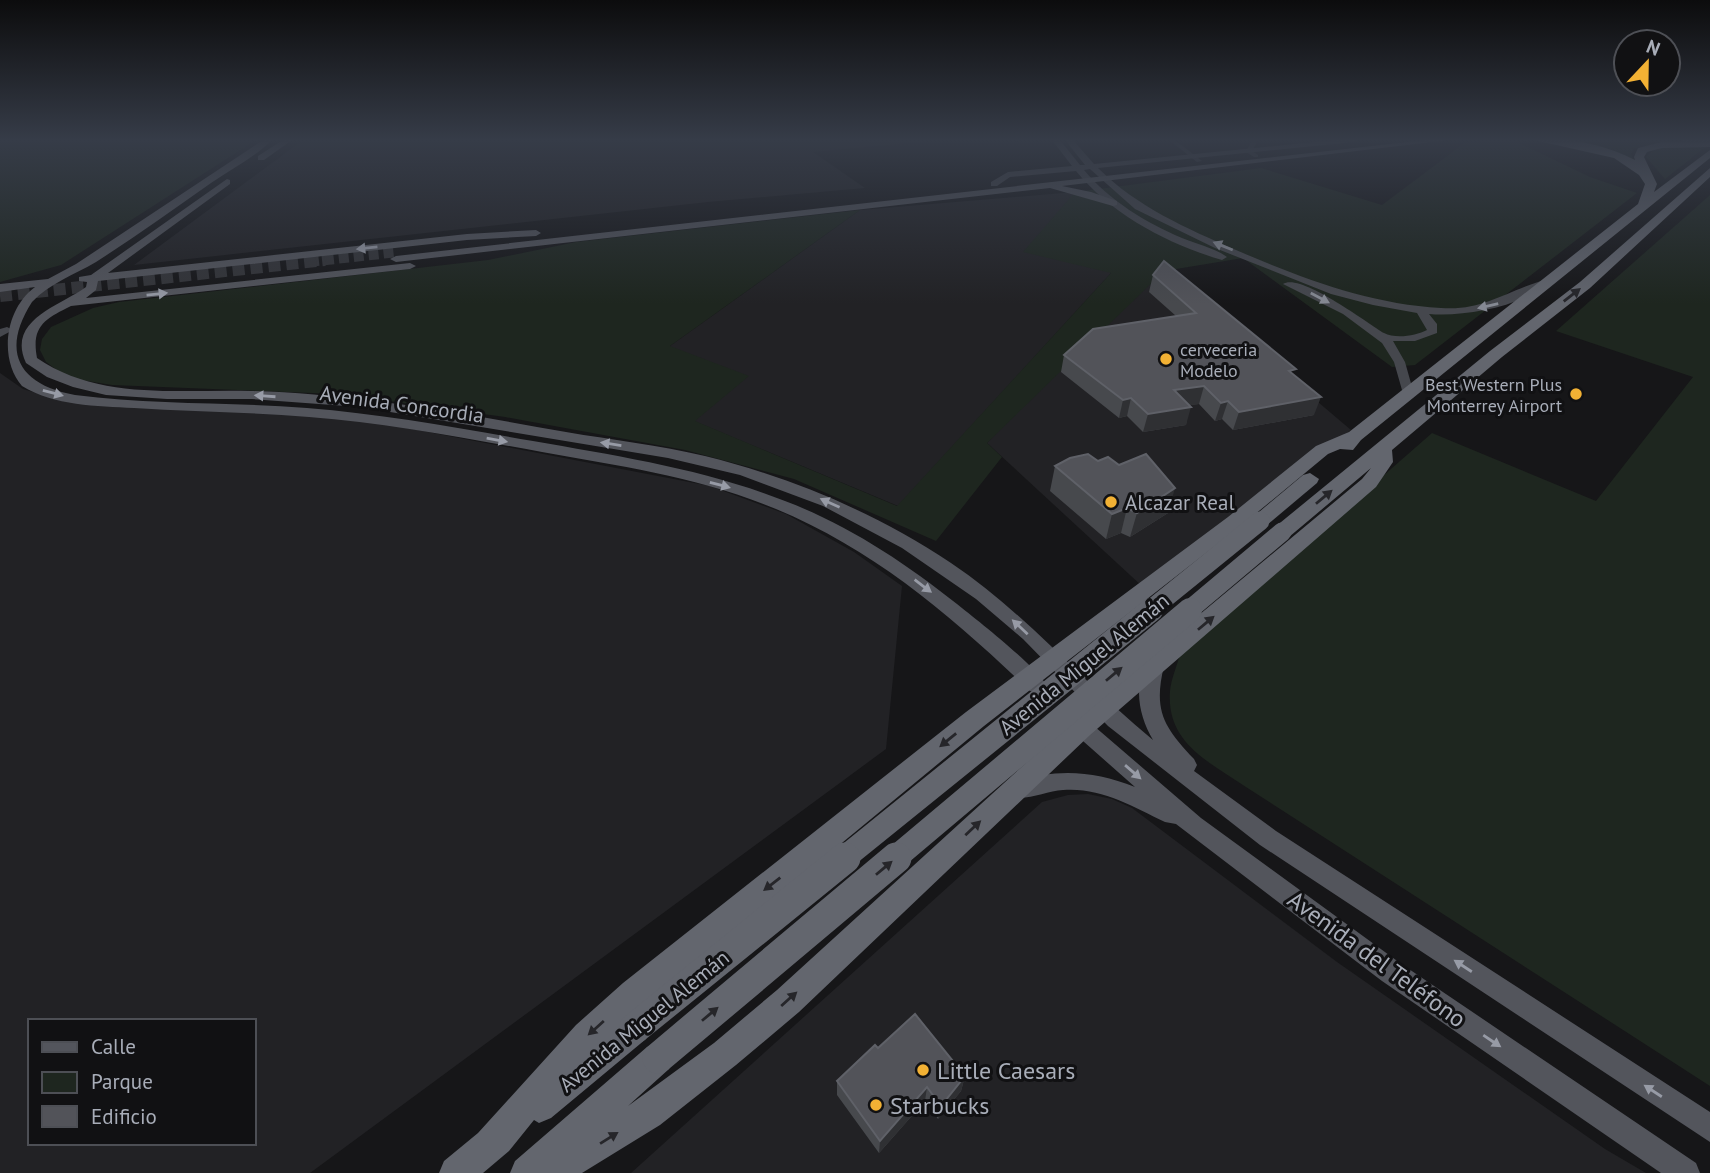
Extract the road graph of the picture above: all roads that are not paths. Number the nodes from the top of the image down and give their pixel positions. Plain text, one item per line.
1 (188, 195) edge
2 (210, 195) edge
3 (904, 195) edge
4 (922, 195) edge
5 (1093, 195) edge
6 (1112, 195) edge
7 (1117, 195) edge
8 (1648, 195) edge
9 (1656, 195) edge
10 (1684, 195) edge
11 (1696, 195) edge
12 (1115, 198) junction
13 (1644, 204) junction
14 (1677, 204) junction
15 (557, 236) junction
16 (132, 250) junction
17 (397, 256) tunnel mouth
18 (96, 257) junction
19 (154, 270) junction
20 (140, 272) junction
21 (93, 278) junction
22 (1551, 280) junction
23 (55, 282) junction
24 (1, 295) edge
25 (132, 296) junction
26 (111, 300) junction
27 (65, 304) junction
28 (21, 309) junction
29 (1421, 311) junction
30 (3, 334) edge
31 (1382, 337) junction
32 (28, 350) junction
33 (6, 370) edge
34 (1408, 394) junction
35 (1362, 449) junction
36 (1120, 609) junction
37 (1177, 648) junction
38 (1052, 660) junction
39 (1154, 666) junction
40 (1028, 678) junction
41 (1092, 718) junction
42 (975, 719) junction
43 (1036, 769) junction
44 (1014, 790) junction
45 (1193, 825) junction
46 (1268, 838) junction
47 (1710, 1128) edge
48 (488, 1147) junction
49 (456, 1173) edge
50 (527, 1173) edge
51 (550, 1173) edge
52 (1686, 1173) edge

1 - 18 main road, Avenida Concordia
2 - 16 main road
3 - 15 main road
4 - 15 main road
5 - 12 main road
6 - 12 main road
7 - 12 main road
8 - 13 highway
9 - 13 highway, Avenida Miguel Alemán
10 - 14 highway, Avenida Miguel Alemán
11 - 14 highway
29 -> 12 main road
12 -> 31 main road
13 - 22 highway, Avenida Miguel Alemán
35 -> 14 highway, Avenida Miguel Alemán
15 - 17 main road
15 -> 19 main road
25 -> 15 main road
16 - 19 main road
16 - 21 main road
18 - 23 main road, Avenida Concordia
18 - 24 main road
19 - 20 main road
20 - 21 main road
20 - 25 main road
21 - 23 main road
21 - 27 main road
22 -> 29 main road
22 - 34 highway, Avenida Miguel Alemán
23 - 24 main road
23 - 28 main road, Avenida Concordia
24 - 28 main road
25 - 26 main road
26 - 27 main road
26 - 32 main road
27 - 28 main road
27 - 32 main road
28 - 30 main road, Avenida Concordia
29 - 31 main road
30 - 33 main road, Avenida Concordia
31 - 34 main road
38 -> 32 main road, Avenida Concordia
33 -> 40 main road, Avenida Concordia
34 - 35 highway, Avenida Miguel Alemán
35 - 36 highway
37 -> 35 highway
35 - 48 highway, Avenida Miguel Alemán, bridge
50 -> 35 highway, Avenida Miguel Alemán, bridge
36 - 37 highway
36 - 38 highway
37 - 39 highway
38 - 40 highway
38 - 41 main road, Avenida Concordia
39 - 41 highway
39 - 46 main road
40 - 41 main road, Avenida Concordia
40 - 42 highway
41 - 43 highway
41 -> 45 main road, Avenida del Teléfono
41 - 46 main road, Avenida del Teléfono
42 - 43 highway
42 -> 48 highway
43 - 44 highway
44 - 45 main road
51 -> 44 highway
45 -> 52 main road, Avenida del Teléfono
47 -> 46 main road, Avenida del Teléfono
48 - 49 highway, Avenida Miguel Alemán

